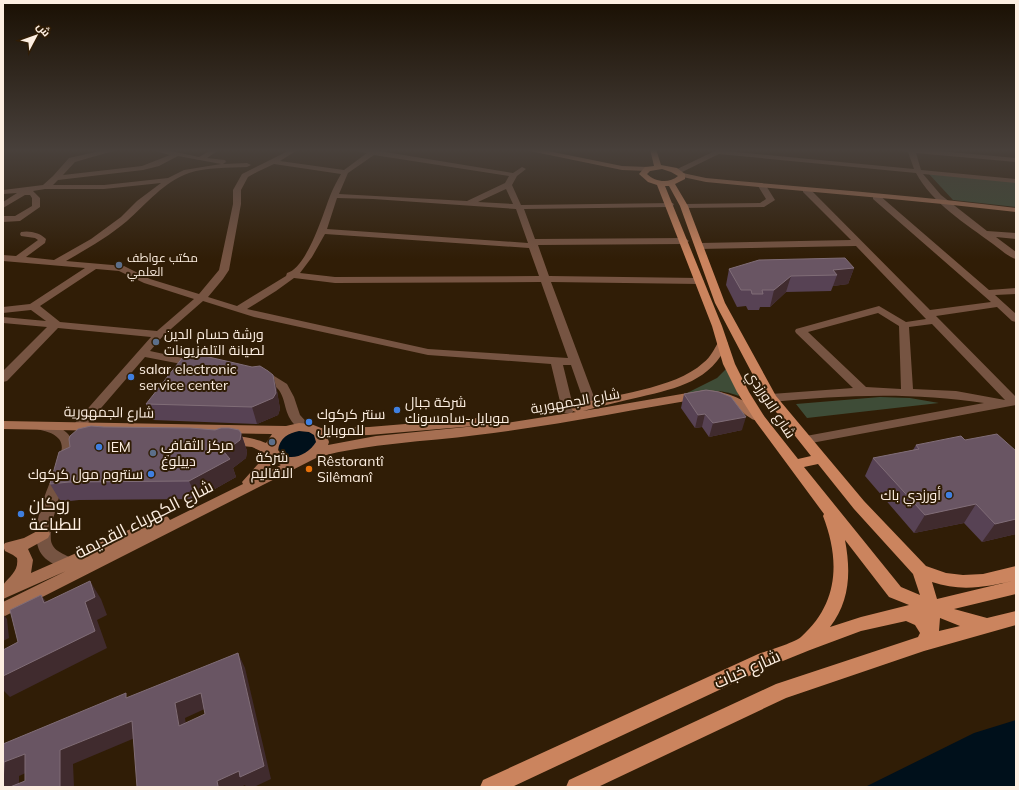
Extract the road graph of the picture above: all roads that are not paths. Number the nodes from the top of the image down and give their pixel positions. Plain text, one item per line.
1 (508, 185) edge
2 (115, 186) edge
3 (162, 186) edge
4 (239, 186) edge
5 (339, 186) edge
6 (506, 186) edge
7 (669, 186) edge
8 (671, 186) edge
9 (762, 186) joint
10 (929, 186) edge
11 (45, 187) joint
12 (806, 190) junction
13 (25, 191) junction
14 (3, 192) edge
15 (334, 196) junction
16 (876, 197) junction
17 (944, 201) junction
18 (467, 204) junction
19 (670, 205) junction
20 (3, 206) edge
21 (684, 206) junction
22 (519, 207) junction
23 (1016, 210) edge
24 (3, 219) edge
25 (322, 231) junction
26 (24, 234) dead end
27 (986, 234) junction
28 (1016, 236) edge
29 (685, 241) junction
30 (858, 243) junction
31 (533, 244) junction
32 (699, 246) junction
33 (1016, 256) edge
34 (3, 258) edge
35 (18, 259) junction
36 (56, 262) junction
37 (94, 266) junction
38 (290, 275) junction
39 (545, 279) junction
40 (699, 281) junction
41 (1016, 291) edge
42 (986, 293) junction
43 (202, 297) junction
44 (998, 304) junction
45 (33, 306) junction
46 (239, 309) junction
47 (3, 310) edge
48 (930, 317) junction
49 (1016, 319) edge
50 (3, 320) edge
51 (56, 324) junction
52 (904, 325) junction
53 (159, 334) junction
54 (723, 343) junction
55 (141, 353) junction
56 (556, 361) junction
57 (576, 362) junction
58 (212, 366) edge
59 (251, 374) edge
60 (3, 378) edge
61 (863, 391) junction
62 (907, 392) junction
63 (771, 398) junction
64 (1015, 402) edge
65 (591, 405) junction
66 (568, 410) junction
67 (760, 419) junction
68 (3, 425) edge
69 (40, 426) junction
70 (79, 426) junction
71 (305, 427) junction
72 (286, 430) junction
73 (319, 432) junction
74 (91, 439) edge
75 (806, 440) junction
76 (272, 453) junction
77 (316, 453) junction
78 (821, 458) junction
79 (301, 461) junction
80 (795, 465) junction
81 (827, 507) junction
82 (43, 534) junction
83 (7, 547) edge
84 (67, 563) junction
85 (920, 571) junction
86 (1016, 573) edge
87 (1016, 587) edge
88 (3, 592) edge
89 (961, 600) junction
90 (932, 607) junction
91 (3, 610) edge
92 (905, 613) junction
93 (1016, 618) edge
94 (969, 621) junction
95 (988, 626) junction
96 (926, 639) junction
97 (806, 643) junction
98 (490, 787) edge
99 (576, 787) edge

1 - 22 street
2 - 11 street
3 - 36 street
4 - 43 street
5 - 15 street
6 - 18 street
7 - 19 main road, شارع الاورزدي
8 - 21 main road, شارع الاورزدي
9 - 12 street
9 - 21 street
10 - 17 street
11 - 13 street
12 - 16 street
12 - 30 street
13 - 14 street
13 - 20 street
13 - 24 street
15 - 18 street
15 - 25 street
16 - 17 street
16 - 42 street
17 - 23 street
17 - 27 street
18 - 22 street
19 - 22 street
19 - 29 main road, شارع الاورزدي
21 - 32 main road, شارع الاورزدي
22 - 31 street
25 - 31 street
25 - 38 street
26 - 35 street
27 - 28 street
27 - 33 street
29 - 31 street
29 - 40 main road, شارع الاورزدي
30 - 32 street
30 - 48 street
31 - 39 street
32 - 63 main road, شارع الاورزدي
34 - 35 street
35 - 36 street
36 - 37 street
37 - 43 street
37 - 45 street
38 - 39 street
38 - 46 street
39 - 40 street
39 - 57 street
40 - 54 main road, شارع الاورزدي
41 - 42 street
42 - 44 street
43 - 46 street
43 - 53 street
44 - 48 street
44 - 49 street
45 - 47 street
45 - 51 street
46 - 56 street
48 - 52 street
48 - 64 street
50 - 51 street
51 - 53 street
51 - 60 street
52 - 61 street
52 - 62 street
53 - 55 street
54 - 65 street, شارع الجمهورية
54 - 67 main road, شارع الاورزدي
55 - 58 street
55 - 70 street
56 - 57 street
56 - 66 street
57 - 65 street
59 - 71 street
61 - 62 street
61 - 63 street
62 - 64 street
63 - 75 main road, شارع الاورزدي
64 - 75 street
65 - 66 street, شارع الجمهورية
66 - 73 street, شارع الجمهورية
67 - 77 street, شارع الجمهورية
67 - 80 main road, شارع الاورزدي
68 - 69 street, شارع الجمهورية
69 - 70 street, شارع الجمهورية
69 - 82 street
70 - 72 street, شارع الجمهورية
71 - 72 street
71 - 73 street
72 - 76 street
73 - 77 street
74 - 76 street
75 - 78 main road, شارع الاورزدي
76 - 79 street
76 - 84 street, شارع الكهرباء القديمة
77 - 79 street
78 - 80 main road
78 - 85 main road, شارع الاورزدي
79 - 91 street, شارع الكهرباء القديمة
80 - 81 main road, شارع الاورزدي
81 - 90 main road, شارع الاورزدي
81 - 97 main road
82 - 83 street
82 - 84 street
83 - 88 street
84 - 88 street, شارع الكهرباء القديمة
85 - 86 main road
85 - 90 main road
87 - 89 main road, شارع خبات
89 - 90 main road, شارع خبات
89 - 94 main road
90 - 92 main road, شارع خبات
90 - 94 main road
90 - 96 main road
92 - 96 main road
92 - 97 main road, شارع خبات
93 - 95 main road
94 - 95 main road
95 - 96 main road
96 - 99 main road
97 - 98 main road, شارع خبات

